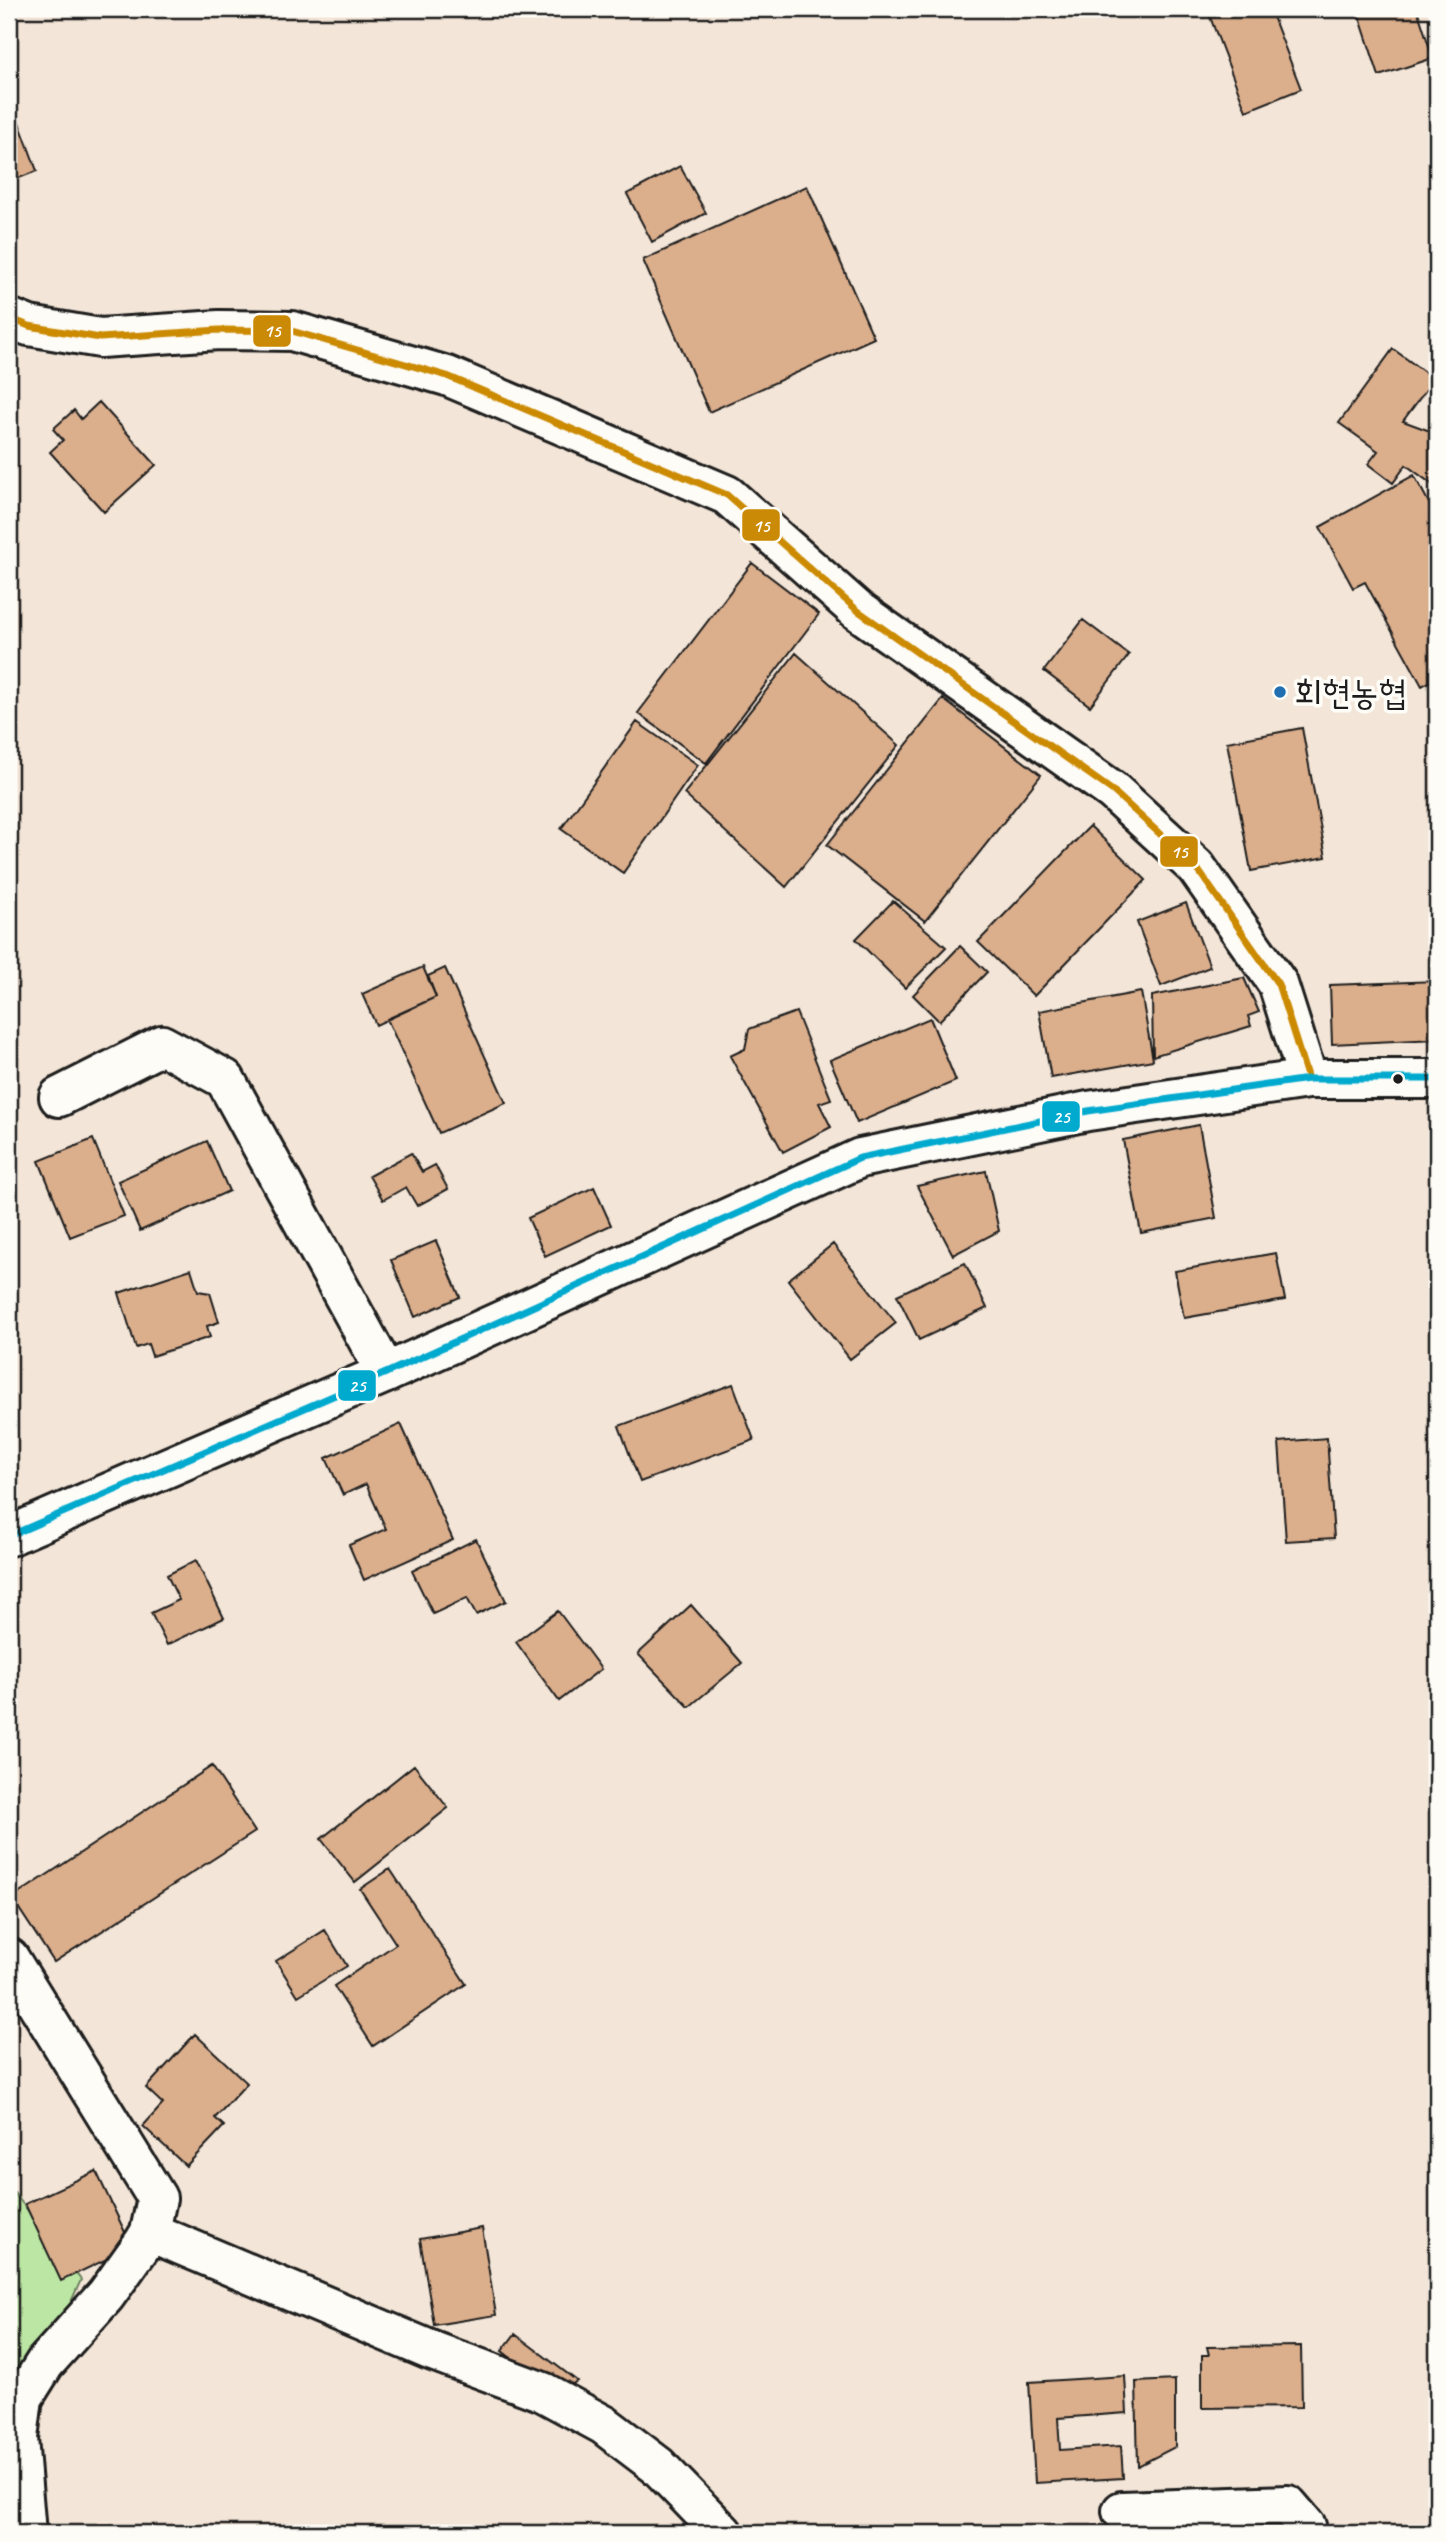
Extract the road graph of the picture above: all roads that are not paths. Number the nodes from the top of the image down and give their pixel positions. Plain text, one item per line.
1 (9, 318) edge
2 (1308, 1079) junction
3 (1437, 1079) edge
4 (59, 1097) dead end
5 (386, 1373) junction
6 (9, 1536) edge
7 (9, 1958) edge
8 (150, 2232) junction
9 (1122, 2511) dead end
10 (26, 2533) edge
11 (723, 2533) edge
12 (1305, 2533) edge

1 - 2 street
2 - 3 street
2 - 5 street
4 - 5 street
5 - 6 street
7 - 8 street
8 - 10 street
8 - 11 street
9 - 12 street

